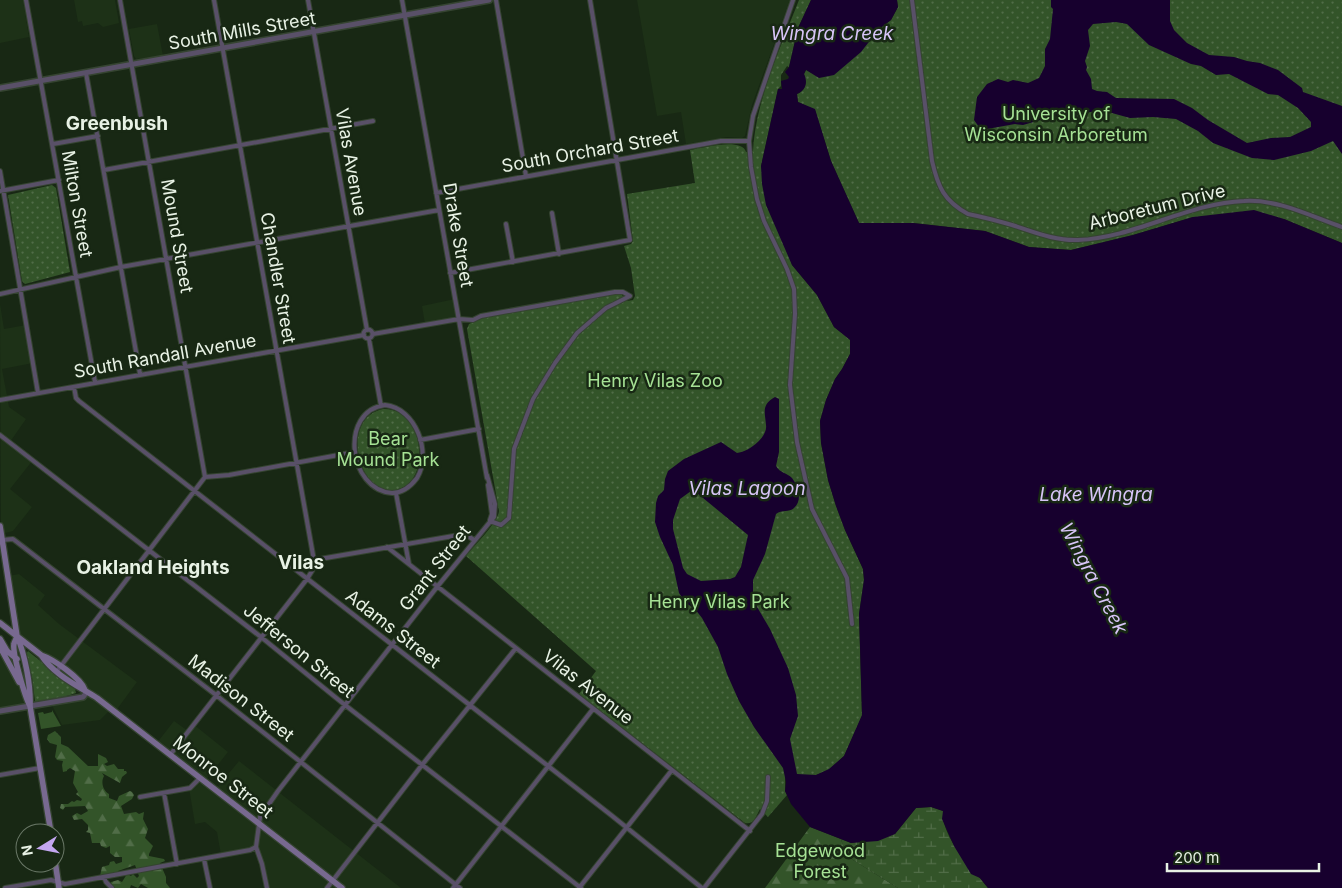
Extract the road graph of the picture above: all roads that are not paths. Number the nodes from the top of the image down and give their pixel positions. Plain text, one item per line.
1 (26, 0) edge
2 (120, 0) edge
3 (214, 0) edge
4 (308, 0) edge
5 (402, 0) edge
6 (489, 0) edge
7 (496, 0) edge
8 (590, 0) edge
9 (794, 0) edge
10 (912, 0) edge
11 (405, 16) junction
12 (314, 32) junction
13 (223, 48) junction
14 (132, 65) junction
15 (86, 73) junction
16 (41, 81) junction
17 (0, 88) edge
18 (373, 121) dead end
19 (331, 129) junction
20 (98, 136) junction
21 (749, 141) junction
22 (53, 144) junction
23 (240, 145) junction
24 (617, 160) junction
25 (150, 162) junction
26 (104, 170) junction
27 (0, 171) edge
28 (526, 176) junction
29 (59, 180) junction
30 (2, 191) edge
31 (436, 193) junction
32 (439, 210) junction
33 (552, 213) dead end
34 (506, 224) dead end
35 (349, 225) junction
36 (1342, 227) edge
37 (258, 242) junction
38 (559, 254) junction
39 (167, 259) junction
40 (513, 262) junction
41 (121, 266) junction
42 (450, 273) junction
43 (76, 276) junction
44 (20, 289) junction
45 (0, 294) edge
46 (459, 319) junction
47 (367, 330) junction
48 (373, 334) junction
49 (364, 335) junction
50 (369, 339) junction
51 (277, 350) junction
52 (186, 367) junction
53 (140, 374) junction
54 (95, 382) junction
55 (74, 386) junction
56 (38, 393) junction
57 (0, 400) edge
58 (381, 406) junction
59 (479, 429) junction
60 (0, 435) edge
61 (420, 440) junction
62 (355, 452) junction
63 (297, 462) junction
64 (205, 477) junction
65 (195, 492) junction
66 (396, 493) junction
67 (490, 521) junction
68 (0, 526) edge
69 (2, 540) junction
70 (474, 540) junction
71 (405, 544) junction
72 (387, 547) junction
73 (149, 550) junction
74 (314, 560) junction
75 (409, 565) junction
76 (307, 579) junction
77 (437, 587) junction
78 (104, 609) junction
79 (0, 623) edge
80 (852, 624) dead end
81 (17, 636) junction
82 (261, 637) junction
83 (0, 639) edge
84 (392, 645) junction
85 (0, 646) edge
86 (516, 648) junction
87 (15, 658) junction
88 (58, 669) junction
89 (28, 681) junction
90 (23, 688) junction
91 (86, 691) junction
92 (216, 695) junction
93 (345, 705) junction
94 (30, 706) junction
95 (470, 706) junction
96 (593, 709) junction
97 (0, 711) edge
98 (170, 755) junction
99 (300, 762) junction
100 (422, 765) junction
101 (40, 768) junction
102 (548, 768) junction
103 (672, 770) junction
104 (0, 775) edge
105 (768, 776) dead end
106 (200, 778) junction
107 (164, 793) junction
108 (140, 797) dead end
109 (48, 823) edge
110 (378, 823) junction
111 (259, 824) junction
112 (502, 827) junction
113 (626, 828) junction
114 (750, 831) junction
115 (256, 847) junction
116 (204, 859) junction
117 (177, 864) junction
118 (104, 877) junction
119 (333, 881) junction
120 (59, 885) edge
121 (456, 887) edge
122 (5, 888) edge
123 (112, 888) edge
124 (210, 888) edge
125 (267, 888) edge
126 (328, 888) edge
127 (342, 888) edge
128 (580, 888) edge
129 (703, 888) edge

1 - 16 street, Milton Street
2 - 14 street, Mound Street
3 - 13 street, Chandler Street
4 - 12 street, Vilas Avenue
5 - 11 street, Drake Street
6 - 11 street, South Mills Street
7 - 28 street
8 - 24 street
9 - 21 street
10 - 36 street, Arboretum Drive
11 - 12 street, South Mills Street
11 - 31 street, Drake Street
12 - 13 street, South Mills Street
12 - 19 street, Vilas Avenue
13 - 14 street, South Mills Street
13 - 23 street, Chandler Street
14 - 15 street, South Mills Street
14 - 25 street, Mound Street
15 - 16 street, South Mills Street
15 - 20 street
16 - 17 street, South Mills Street
16 - 22 street, Milton Street
18 - 19 street
19 - 23 street
19 - 35 street, Vilas Avenue
20 - 22 street
20 - 26 street
21 - 24 street, South Orchard Street
21 - 80 street
22 - 29 street, Milton Street
23 - 25 street
23 - 37 street, Chandler Street
24 - 28 street, South Orchard Street
24 - 38 street
25 - 26 street
25 - 39 street, Mound Street
26 - 41 street
27 - 30 street
28 - 31 street, South Orchard Street
29 - 30 street
29 - 43 street, Milton Street
30 - 44 street
31 - 32 street, Drake Street
32 - 35 street
32 - 42 street, Drake Street
33 - 38 street
34 - 40 street
35 - 37 street
35 - 47 street, Vilas Avenue
37 - 39 street
37 - 51 street, Chandler Street
38 - 40 street
39 - 41 street
39 - 52 street, Mound Street
40 - 42 street
41 - 43 street
41 - 53 street
42 - 46 street, Drake Street
43 - 44 street
43 - 54 street, Milton Street
44 - 45 street
44 - 56 street
46 - 48 street
46 - 59 street, Drake Street
46 - 67 street
47 - 48 street
47 - 49 street
48 - 50 street
49 - 50 street
49 - 51 street, South Randall Avenue
50 - 58 street
51 - 52 street, South Randall Avenue
51 - 63 street, Chandler Street
52 - 53 street, South Randall Avenue
52 - 64 street, Mound Street
53 - 54 street, South Randall Avenue
54 - 55 street, South Randall Avenue
55 - 56 street, South Randall Avenue
55 - 65 street, Adams Street
56 - 57 street, South Randall Avenue
58 - 61 street
58 - 62 street
59 - 61 street
59 - 67 street, Drake Street
60 - 73 street, Jefferson Street
61 - 66 street
62 - 63 street
62 - 66 street
63 - 64 street
63 - 74 street, Chandler Street
64 - 65 street
65 - 73 street
65 - 76 street, Adams Street
66 - 71 street
67 - 70 street, Grant Street
68 - 69 main road
69 - 78 street, Madison Street
69 - 81 main road
70 - 71 street
70 - 77 street, Grant Street
71 - 72 street
71 - 75 street
72 - 74 street
72 - 75 street, Vilas Avenue
73 - 78 street
73 - 82 street, Jefferson Street
74 - 76 street
75 - 77 street, Vilas Avenue
76 - 82 street
76 - 84 street, Adams Street
77 - 84 street, Grant Street
77 - 86 street, Vilas Avenue
78 - 88 street
78 - 92 street, Madison Street
79 - 81 main road, Monroe Street
81 - 87 main road
81 - 88 main road, Monroe Street
81 - 89 main road
82 - 92 street
82 - 93 street, Jefferson Street
83 - 87 main road
84 - 93 street, Grant Street
84 - 95 street, Adams Street
85 - 90 main road
86 - 95 street
86 - 96 street, Vilas Avenue
87 - 89 main road
87 - 90 main road
88 - 91 main road, Monroe Street
89 - 94 main road
90 - 94 main road
91 - 94 street
91 - 98 main road, Monroe Street
92 - 98 street
92 - 99 street, Madison Street
93 - 99 street, Grant Street
93 - 100 street, Jefferson Street
94 - 97 street
94 - 101 main road
95 - 100 street
95 - 102 street, Adams Street
96 - 102 street
96 - 103 street, Vilas Avenue
98 - 106 main road, Monroe Street
99 - 110 street, Madison Street
99 - 111 street, Grant Street
100 - 110 street
100 - 112 street, Jefferson Street
101 - 104 street
101 - 109 main road
102 - 112 street
102 - 113 street, Adams Street
103 - 113 street
103 - 114 street, Vilas Avenue
105 - 114 street
106 - 107 street
106 - 111 main road, Monroe Street
107 - 108 street
107 - 117 street
110 - 119 street
110 - 121 street, Madison Street
111 - 115 street
111 - 119 main road, Monroe Street
112 - 121 street
112 - 128 street, Jefferson Street
113 - 128 street
113 - 129 street, Adams Street
114 - 129 street
115 - 116 street
115 - 125 street
116 - 117 street
116 - 124 street
117 - 118 street
118 - 120 street
118 - 123 street
119 - 126 street
119 - 127 main road, Monroe Street
120 - 122 street

